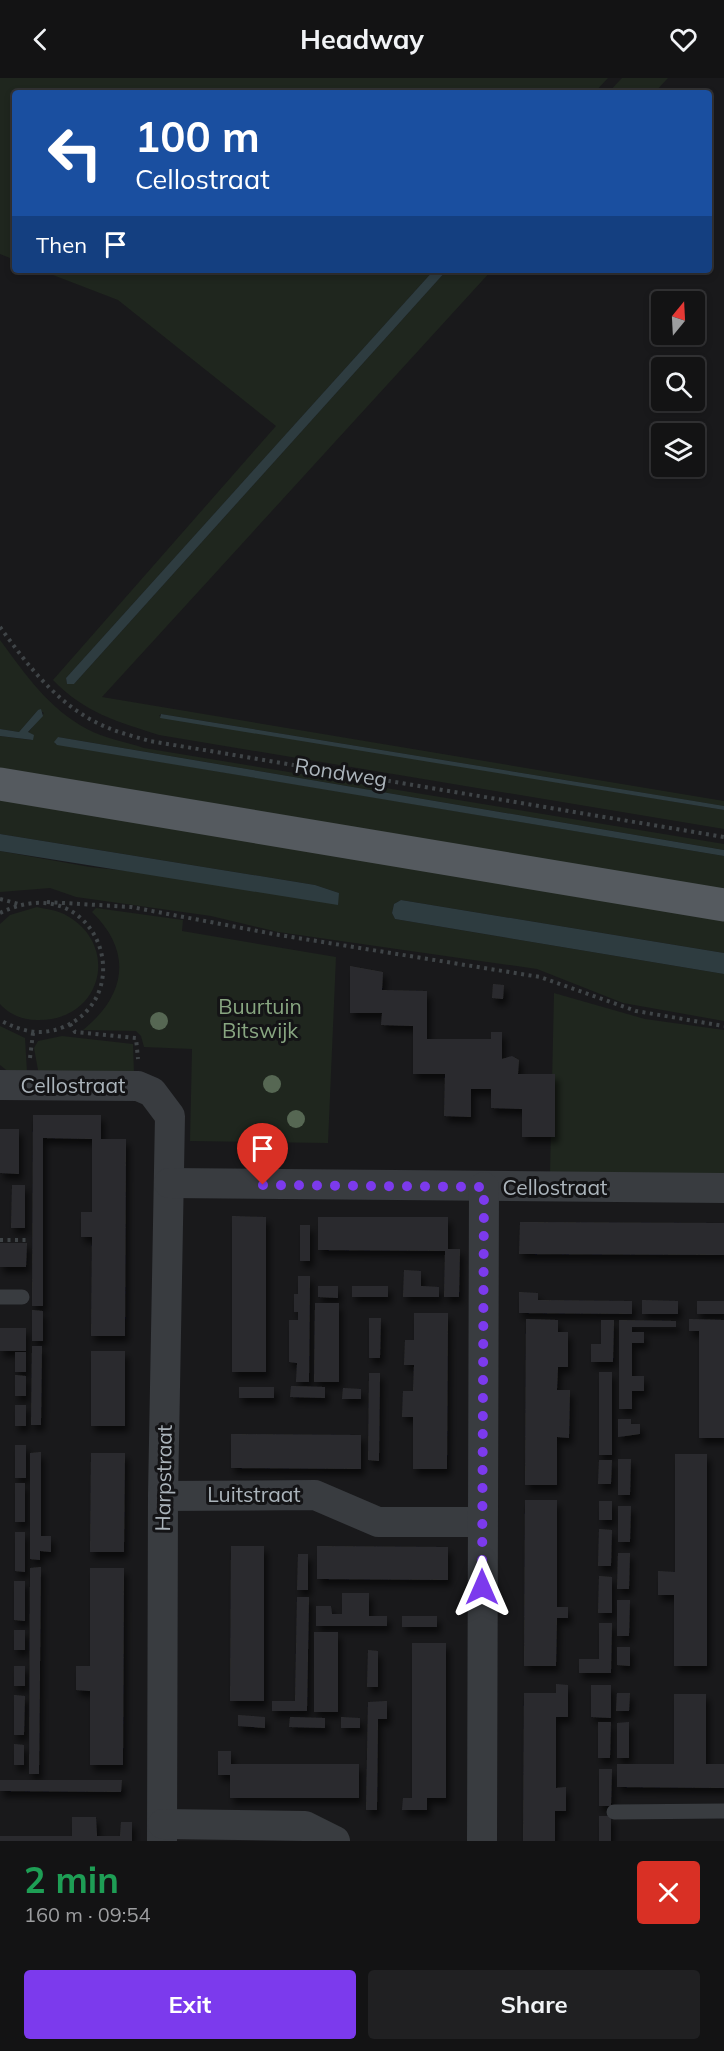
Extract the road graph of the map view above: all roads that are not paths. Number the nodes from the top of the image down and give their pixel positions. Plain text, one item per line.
1 (0, 784) edge
2 (724, 905) edge
3 (0, 1085) edge
4 (170, 1116) joint
5 (169, 1183) junction
6 (484, 1187) junction
7 (724, 1188) edge
8 (0, 1297) edge
9 (22, 1298) dead end
10 (164, 1496) junction
11 (482, 1522) junction
12 (724, 1811) edge
13 (614, 1812) dead end
14 (163, 1832) edge
15 (335, 1841) edge
16 (482, 1841) edge

1 - 2 main road
3 - 4 street, Cellostraat
4 - 5 street, Harpstraat
5 - 6 street, Cellostraat
5 - 10 street, Harpstraat
6 - 7 street, Cellostraat
6 - 11 street
8 - 9 lane
10 - 11 street, Luitstraat
10 - 14 street, Harpstraat
11 - 16 street
12 - 13 lane
14 - 15 street

